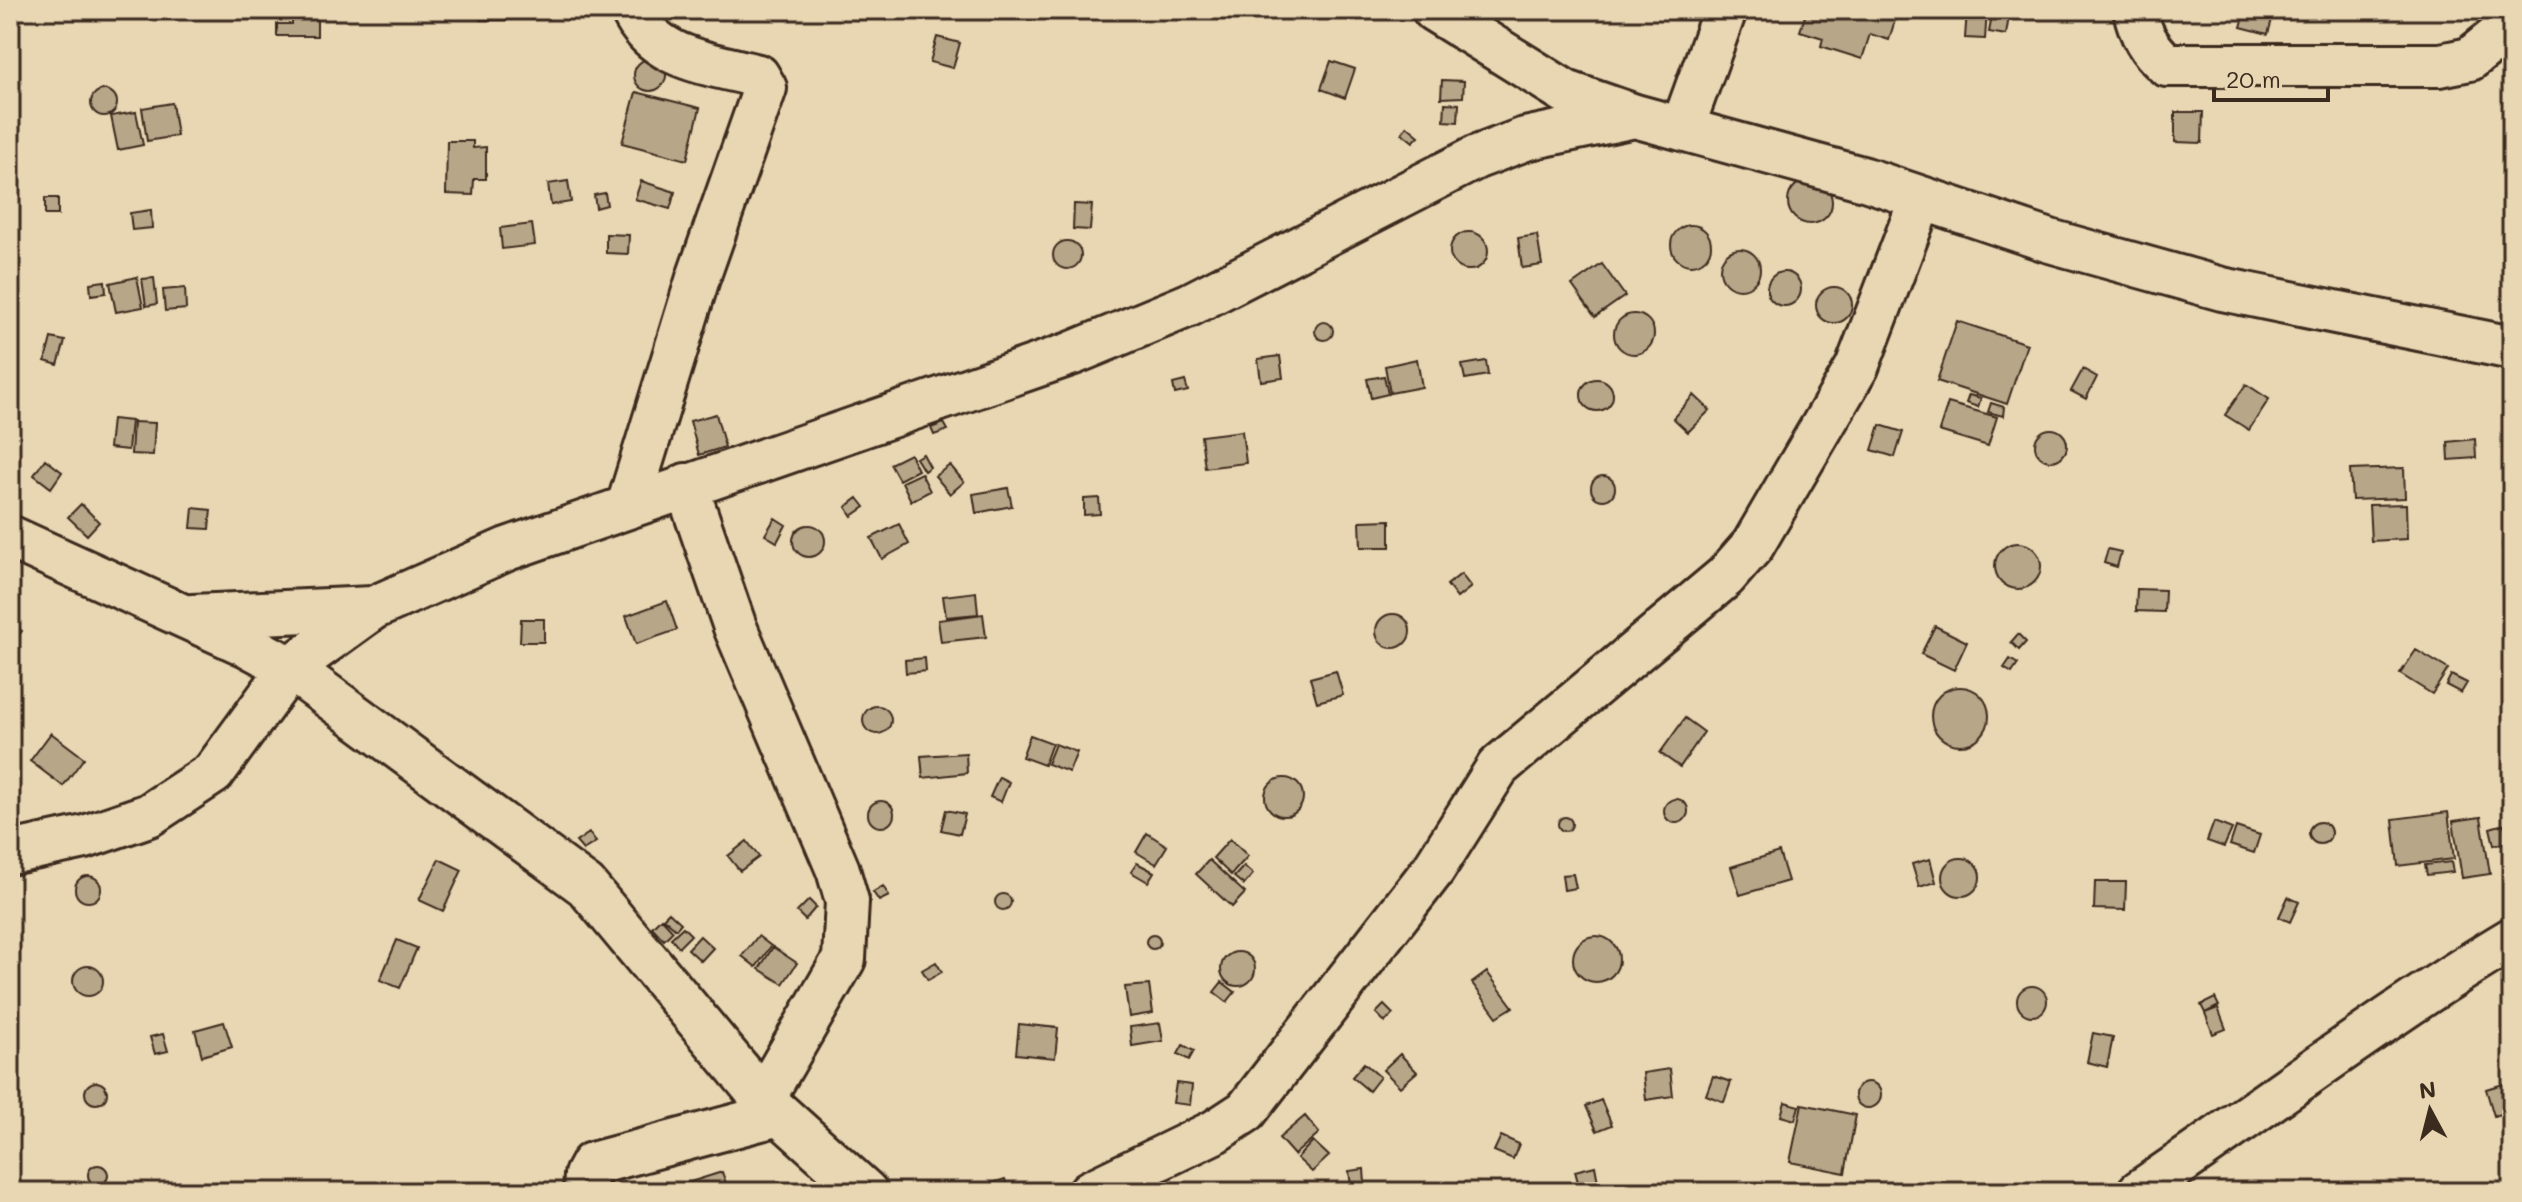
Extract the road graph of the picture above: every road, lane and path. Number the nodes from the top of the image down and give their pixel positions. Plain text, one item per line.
1 (632, 10) edge
2 (1434, 10) edge
3 (1725, 10) edge
4 (2135, 10) edge
5 (2512, 25) edge
6 (1635, 116) junction
7 (1682, 129) junction
8 (1921, 199) junction
9 (2512, 348) edge
10 (686, 485) junction
11 (628, 506) junction
12 (10, 537) edge
13 (373, 608) junction
14 (183, 616) junction
15 (290, 668) junction
16 (10, 853) edge
17 (2512, 939) edge
18 (771, 1106) junction
19 (585, 1192) edge
20 (866, 1192) edge
21 (1090, 1192) edge
22 (2139, 1192) edge

1 - 11 street
2 - 6 street
3 - 7 street
4 - 5 street
6 - 7 street
6 - 10 street
7 - 8 street
8 - 9 street
8 - 21 street
10 - 11 street
10 - 18 street
11 - 13 street
12 - 14 street
13 - 14 street
13 - 15 street
14 - 15 street
15 - 16 street
15 - 18 street
17 - 22 street
18 - 19 street
18 - 20 street

